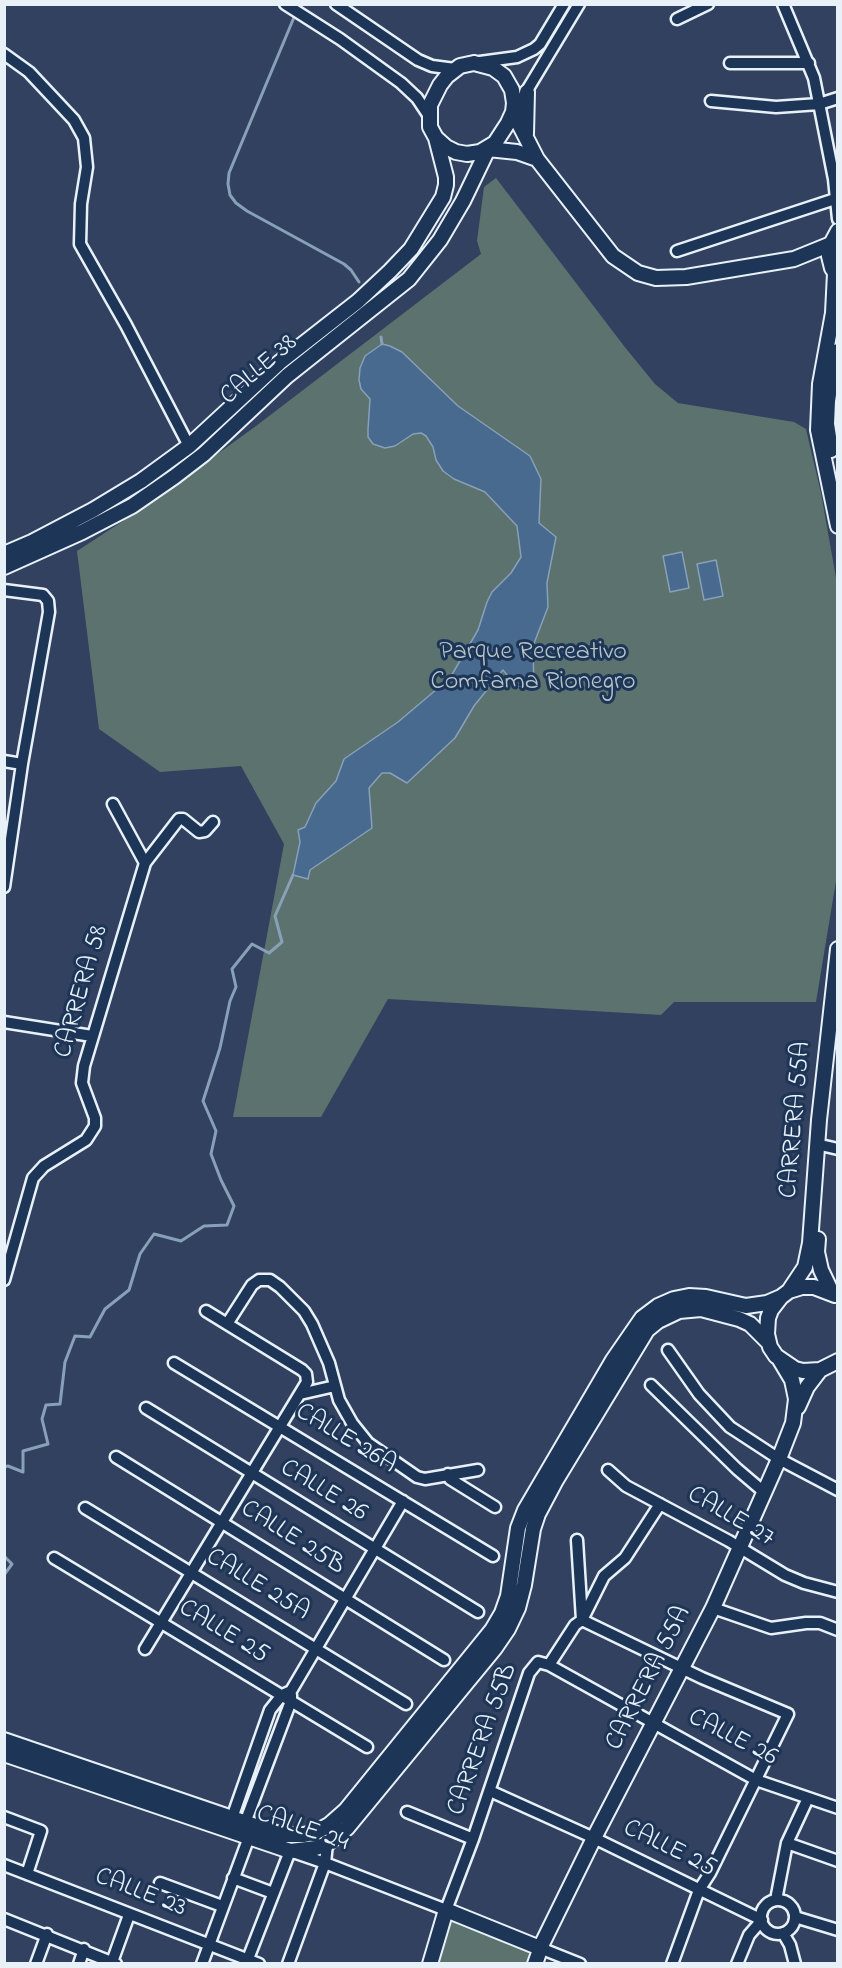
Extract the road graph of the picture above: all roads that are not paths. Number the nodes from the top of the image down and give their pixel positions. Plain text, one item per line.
1 (285, 4) edge
2 (336, 4) edge
3 (564, 4) edge
4 (579, 4) edge
5 (708, 4) edge
6 (783, 4) edge
7 (677, 19) dead end
8 (4, 54) edge
9 (474, 63) junction
10 (730, 63) dead end
11 (809, 63) junction
12 (455, 69) junction
13 (527, 92) junction
14 (837, 98) edge
15 (711, 101) dead end
16 (819, 104) junction
17 (513, 112) junction
18 (429, 116) junction
19 (526, 136) junction
20 (436, 138) junction
21 (488, 149) junction
22 (537, 159) junction
23 (836, 182) edge
24 (835, 199) junction
25 (837, 219) edge
26 (837, 231) edge
27 (831, 244) junction
28 (677, 251) dead end
29 (814, 251) junction
30 (794, 259) junction
31 (835, 272) edge
32 (837, 351) edge
33 (189, 446) junction
34 (837, 484) edge
35 (837, 526) edge
36 (4, 554) edge
37 (4, 567) edge
38 (4, 590) edge
39 (4, 761) edge
40 (22, 764) junction
41 (114, 804) dead end
42 (213, 822) dead end
43 (145, 863) junction
44 (5, 886) edge
45 (837, 949) edge
46 (837, 1018) edge
47 (4, 1022) edge
48 (92, 1036) junction
49 (831, 1148) edge
50 (4, 1280) edge
51 (785, 1294) junction
52 (835, 1295) edge
53 (206, 1311) dead end
54 (227, 1324) junction
55 (768, 1342) junction
56 (668, 1350) dead end
57 (780, 1360) junction
58 (837, 1361) edge
59 (174, 1363) dead end
60 (820, 1370) junction
61 (651, 1385) dead end
62 (335, 1386) junction
63 (300, 1394) junction
64 (146, 1408) dead end
65 (796, 1412) junction
66 (280, 1427) junction
67 (116, 1457) dead end
68 (779, 1459) junction
69 (478, 1470) dead end
70 (608, 1470) dead end
71 (251, 1474) junction
72 (448, 1474) junction
73 (837, 1490) edge
74 (764, 1492) junction
75 (403, 1501) junction
76 (660, 1504) junction
77 (495, 1507) dead end
78 (85, 1508) dead end
79 (222, 1523) junction
80 (577, 1540) dead end
81 (739, 1548) junction
82 (375, 1550) junction
83 (494, 1556) dead end
84 (54, 1558) dead end
85 (191, 1573) junction
86 (837, 1592) edge
87 (346, 1599) junction
88 (713, 1608) junction
89 (478, 1612) dead end
90 (582, 1620) junction
91 (162, 1622) junction
92 (837, 1630) edge
93 (145, 1649) dead end
94 (317, 1649) junction
95 (444, 1660) dead end
96 (549, 1665) junction
97 (683, 1668) junction
98 (288, 1696) junction
99 (406, 1704) dead end
100 (654, 1725) junction
101 (4, 1740) edge
102 (367, 1747) dead end
103 (4, 1754) edge
104 (756, 1780) junction
105 (490, 1791) junction
106 (808, 1798) junction
107 (837, 1808) edge
108 (407, 1812) dead end
109 (4, 1817) edge
110 (239, 1820) junction
111 (249, 1837) junction
112 (594, 1838) junction
113 (473, 1839) junction
114 (787, 1843) junction
115 (327, 1844) junction
116 (290, 1851) junction
117 (837, 1861) edge
118 (325, 1863) junction
119 (4, 1865) edge
120 (27, 1874) junction
121 (233, 1878) junction
122 (160, 1883) dead end
123 (699, 1890) junction
124 (273, 1893) junction
125 (776, 1900) junction
126 (222, 1906) junction
127 (446, 1910) junction
128 (129, 1915) junction
129 (795, 1917) junction
130 (7, 1920) edge
131 (762, 1920) junction
132 (837, 1930) edge
133 (4, 1933) edge
134 (783, 1933) junction
135 (47, 1934) junction
136 (208, 1944) junction
137 (540, 1948) junction
138 (84, 1949) junction
139 (247, 1961) edge
140 (114, 1963) edge
141 (36, 1964) edge
142 (79, 1964) edge
143 (202, 1964) edge
144 (259, 1964) edge
145 (288, 1964) edge
146 (430, 1964) edge
147 (535, 1964) edge
148 (580, 1964) edge
149 (672, 1964) edge
150 (736, 1964) edge
151 (795, 1964) edge

1 - 18 street
2 - 12 street
3 - 9 street
4 - 13 street
5 - 7 street
6 - 11 street
8 - 33 street
9 - 12 main road
9 - 17 main road
10 - 11 street
11 - 16 street
12 - 18 main road
13 - 17 street
13 - 19 main road
14 - 16 street
15 - 16 street
16 - 23 street
17 - 19 main road
17 - 21 main road
18 - 20 main road
19 - 22 main road
20 - 21 main road
20 - 33 main road, CALLE 38
21 - 22 main road
21 - 37 main road, CALLE 38
22 - 30 main road
23 - 24 street
24 - 25 street
24 - 28 street
25 - 29 main road
26 - 27 main road
27 - 29 main road
27 - 31 main road
29 - 30 main road
30 - 31 main road
31 - 35 main road
32 - 34 main road
33 - 36 main road, CALLE 38
38 - 40 street
39 - 40 street
40 - 44 street
41 - 43 street
42 - 43 street
43 - 48 street, CARRERA 58
45 - 51 main road, CARRERA 55A
46 - 49 main road, CARRERA 55A
47 - 48 street
48 - 50 street, CARRERA 58
49 - 52 main road, CARRERA 55A
51 - 52 main road
51 - 55 main road, CARRERA 55A
51 - 110 main road, CALLE 24
53 - 54 street
54 - 62 street
54 - 63 street
55 - 57 main road, CARRERA 55A
55 - 115 main road, CARRERA 55A
56 - 68 street
57 - 60 main road
57 - 65 main road, CARRERA 55A
58 - 60 main road
59 - 66 street, CALLE 26A
60 - 65 main road, CARRERA 55A
61 - 74 street
62 - 63 street
62 - 72 street
63 - 66 street
64 - 71 street, CALLE 26
65 - 68 main road, CARRERA 55A
66 - 71 street
66 - 75 street, CALLE 26A
67 - 79 street, CALLE 25B
68 - 73 street
68 - 74 main road, CARRERA 55A
69 - 72 street
70 - 76 street, CALLE 27
71 - 79 street
71 - 82 street, CALLE 26
72 - 77 street
74 - 81 main road, CARRERA 55A
75 - 82 street
75 - 83 street, CALLE 26A
76 - 81 street, CALLE 27
76 - 90 street, CARRERA 55B
78 - 85 street, CALLE 25A
79 - 85 street
79 - 87 street, CALLE 25B
80 - 90 street
81 - 86 street, CALLE 27
81 - 88 main road, CARRERA 55A
82 - 87 street
82 - 89 street, CALLE 26
84 - 91 street, CALLE 25
85 - 91 street
85 - 94 street, CALLE 25A
87 - 94 street
87 - 95 street, CALLE 25B
88 - 92 street
88 - 97 main road, CARRERA 55A
90 - 96 street, CARRERA 55B
90 - 97 street
91 - 93 street
91 - 98 street, CALLE 25
94 - 98 street
94 - 99 street, CALLE 25A
96 - 100 street, CALLE 26
96 - 105 street, CARRERA 55B
97 - 100 main road, CARRERA 55A
97 - 104 street
98 - 102 street, CALLE 25
98 - 110 street
98 - 110 street
100 - 104 street, CALLE 26
100 - 112 main road, CARRERA 55A
101 - 110 main road, CALLE 24
103 - 111 main road, CALLE 24
104 - 106 street, CALLE 26
104 - 123 street
105 - 112 street, CALLE 25
105 - 113 street, CARRERA 55B
106 - 107 street, CALLE 26
106 - 114 street
108 - 113 street
109 - 120 street
111 - 116 main road, CALLE 24
111 - 121 street
112 - 123 street, CALLE 25
112 - 137 main road, CARRERA 55A
113 - 127 street, CARRERA 55B
114 - 117 street
114 - 125 street
115 - 116 main road
115 - 118 street
116 - 118 street, CALLE 24
116 - 124 street
118 - 127 street, CALLE 24
118 - 145 street
119 - 120 street, CALLE 23
120 - 128 street, CALLE 23
121 - 124 street
121 - 126 street
122 - 126 street
123 - 131 street, CALLE 25
123 - 149 street
124 - 139 street
125 - 129 street
125 - 131 street
126 - 136 street
127 - 137 main road, CALLE 24
127 - 146 main road, CARRERA 55B
128 - 136 street, CALLE 23
128 - 140 street
129 - 132 street
129 - 134 street
130 - 133 street
130 - 135 street
131 - 134 street
131 - 150 street
134 - 151 street
135 - 138 street
135 - 141 street
136 - 139 street, CALLE 23
136 - 143 street
137 - 147 main road, CARRERA 55A
137 - 148 street, CALLE 24
138 - 140 street
138 - 142 street
139 - 144 street, CALLE 23

